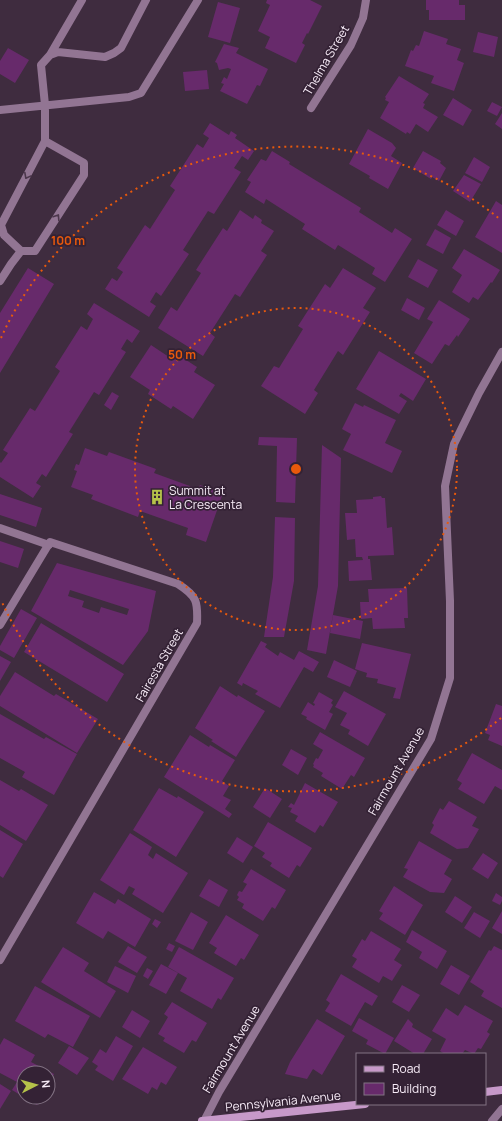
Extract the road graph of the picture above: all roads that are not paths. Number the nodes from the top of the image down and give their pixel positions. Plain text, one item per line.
1 (82, 0) edge
2 (146, 0) edge
3 (198, 0) edge
4 (366, 0) edge
5 (50, 55) junction
6 (45, 106) junction
7 (311, 108) dead end
8 (0, 110) edge
9 (45, 141) junction
10 (21, 251) junction
11 (0, 281) edge
12 (502, 352) edge
13 (0, 528) edge
14 (49, 545) junction
15 (0, 625) edge
16 (0, 960) edge
17 (502, 1090) edge
18 (486, 1092) edge
19 (356, 1105) edge
20 (502, 1110) edge
21 (203, 1121) edge
22 (492, 1121) edge

1 - 5 street
2 - 5 street
3 - 6 street
4 - 7 street, Thelma Street
5 - 6 street
6 - 8 street
6 - 9 street
9 -> 10 street
10 -> 9 street
10 - 11 street
12 - 21 street, Fairmount Avenue
13 - 14 street
14 - 15 street
14 - 16 street, Fairesta Street
17 - 18 main road
19 - 21 main road, Pennsylvania Avenue
20 - 22 street

